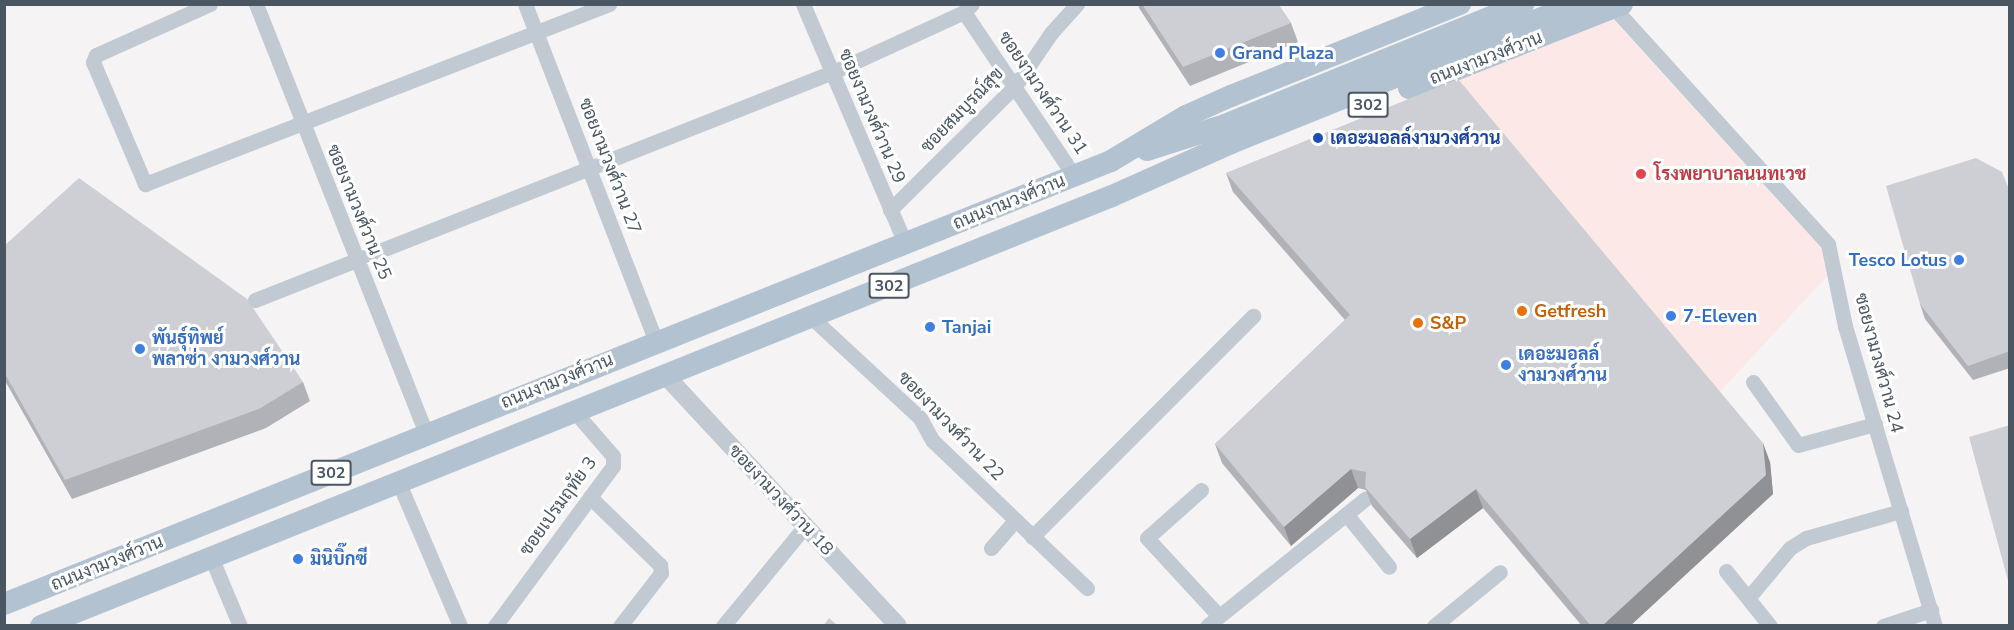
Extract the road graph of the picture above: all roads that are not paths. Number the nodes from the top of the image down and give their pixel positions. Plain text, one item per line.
1 (210, 4) edge
2 (256, 4) edge
3 (525, 4) edge
4 (609, 4) edge
5 (803, 4) edge
6 (1077, 4) edge
7 (1460, 4) edge
8 (1523, 4) edge
9 (1577, 4) edge
10 (1618, 6) edge
11 (968, 8) edge
12 (537, 34) junction
13 (833, 72) junction
14 (1015, 86) junction
15 (303, 123) junction
16 (1228, 134) junction
17 (1111, 161) junction
18 (590, 168) junction
19 (1074, 176) junction
20 (1112, 196) junction
21 (890, 210) junction
22 (905, 243) junction
23 (357, 260) junction
24 (255, 300) dead end
25 (1253, 316) dead end
26 (812, 317) junction
27 (656, 342) junction
28 (665, 375) junction
29 (1753, 382) dead end
30 (574, 411) junction
31 (1875, 424) junction
32 (426, 434) junction
33 (398, 481) junction
34 (1200, 490) dead end
35 (590, 497) junction
36 (1366, 498) edge
37 (1901, 511) junction
38 (1346, 514) junction
39 (1015, 520) junction
40 (805, 526) junction
41 (1032, 537) junction
42 (991, 548) dead end
43 (211, 557) junction
44 (1389, 567) dead end
45 (1726, 571) dead end
46 (1500, 572) dead end
47 (1087, 588) dead end
48 (1749, 597) junction
49 (4, 604) edge
50 (1931, 610) junction
51 (1213, 621) edge
52 (891, 623) edge
53 (40, 626) edge
54 (240, 626) edge
55 (460, 626) edge
56 (495, 626) edge
57 (620, 626) edge
58 (723, 626) edge
59 (1434, 626) edge
60 (1770, 626) edge
61 (1883, 626) edge
62 (1935, 626) edge

1 - 15 street
2 - 15 street, ซอยงามวงศ์วาน 25
3 - 12 street, ซอยงามวงศ์วาน 27
4 - 12 street
5 - 13 street, ซอยงามวงศ์วาน 29
6 - 14 street, ซอยสมบูรณ์สุข
7 - 17 main road, ถนนงามวงศ์วาน / 302
8 - 16 main road, ถนนงามวงศ์วาน / 302
9 - 16 main road, ถนนงามวงศ์วาน / 302
10 - 20 main road, ถนนงามวงศ์วาน / 302
10 - 31 street, ซอยงามวงศ์วาน 24
11 - 13 street
11 - 14 street, ซอยงามวงศ์วาน 31
12 - 15 street
12 - 18 street, ซอยงามวงศ์วาน 27
13 - 18 street
13 - 21 street, ซอยงามวงศ์วาน 29
14 - 19 street, ซอยงามวงศ์วาน 31
14 - 21 street, ซอยสมบูรณ์สุข
15 - 23 street, ซอยงามวงศ์วาน 25
16 - 17 main road, ถนนงามวงศ์วาน / 302
16 - 20 main road, ถนนงามวงศ์วาน / 302
17 - 19 main road, ถนนงามวงศ์วาน / 302
18 - 23 street
18 - 27 street, ซอยงามวงศ์วาน 27
19 - 22 main road, ถนนงามวงศ์วาน / 302
20 - 26 main road, ถนนงามวงศ์วาน / 302
21 - 22 street, ซอยงามวงศ์วาน 29
22 - 27 main road, ถนนงามวงศ์วาน / 302
23 - 24 street
23 - 32 street, ซอยงามวงศ์วาน 25
25 - 41 street
26 - 28 main road, ถนนงามวงศ์วาน / 302
26 - 39 street, ซอยงามวงศ์วาน 22
27 - 32 main road, ถนนงามวงศ์วาน / 302
28 - 30 main road, ถนนงามวงศ์วาน / 302
28 - 40 street, ซอยงามวงศ์วาน 18
29 - 31 street
30 - 33 main road, ถนนงามวงศ์วาน / 302
30 - 35 street, ซอยเปรมฤทัย 3
31 - 37 street, ซอยงามวงศ์วาน 24
32 - 49 main road, ถนนงามวงศ์วาน / 302
33 - 43 main road, ถนนงามวงศ์วาน / 302
33 - 55 street
34 - 51 street
35 - 56 street, ซอยเปรมฤทัย 3
35 - 57 street
36 - 38 street
37 - 48 street
37 - 50 street, ซอยงามวงศ์วาน 24
38 - 44 street
38 - 51 street
39 - 41 street, ซอยงามวงศ์วาน 22
39 - 42 street
40 - 52 street, ซอยงามวงศ์วาน 18
40 - 58 street
41 - 47 street, ซอยงามวงศ์วาน 22
43 - 53 main road, ถนนงามวงศ์วาน / 302
43 - 54 street
45 - 48 street
46 - 59 street
48 - 60 street
50 - 61 street
50 - 62 street, ซอยงามวงศ์วาน 24

